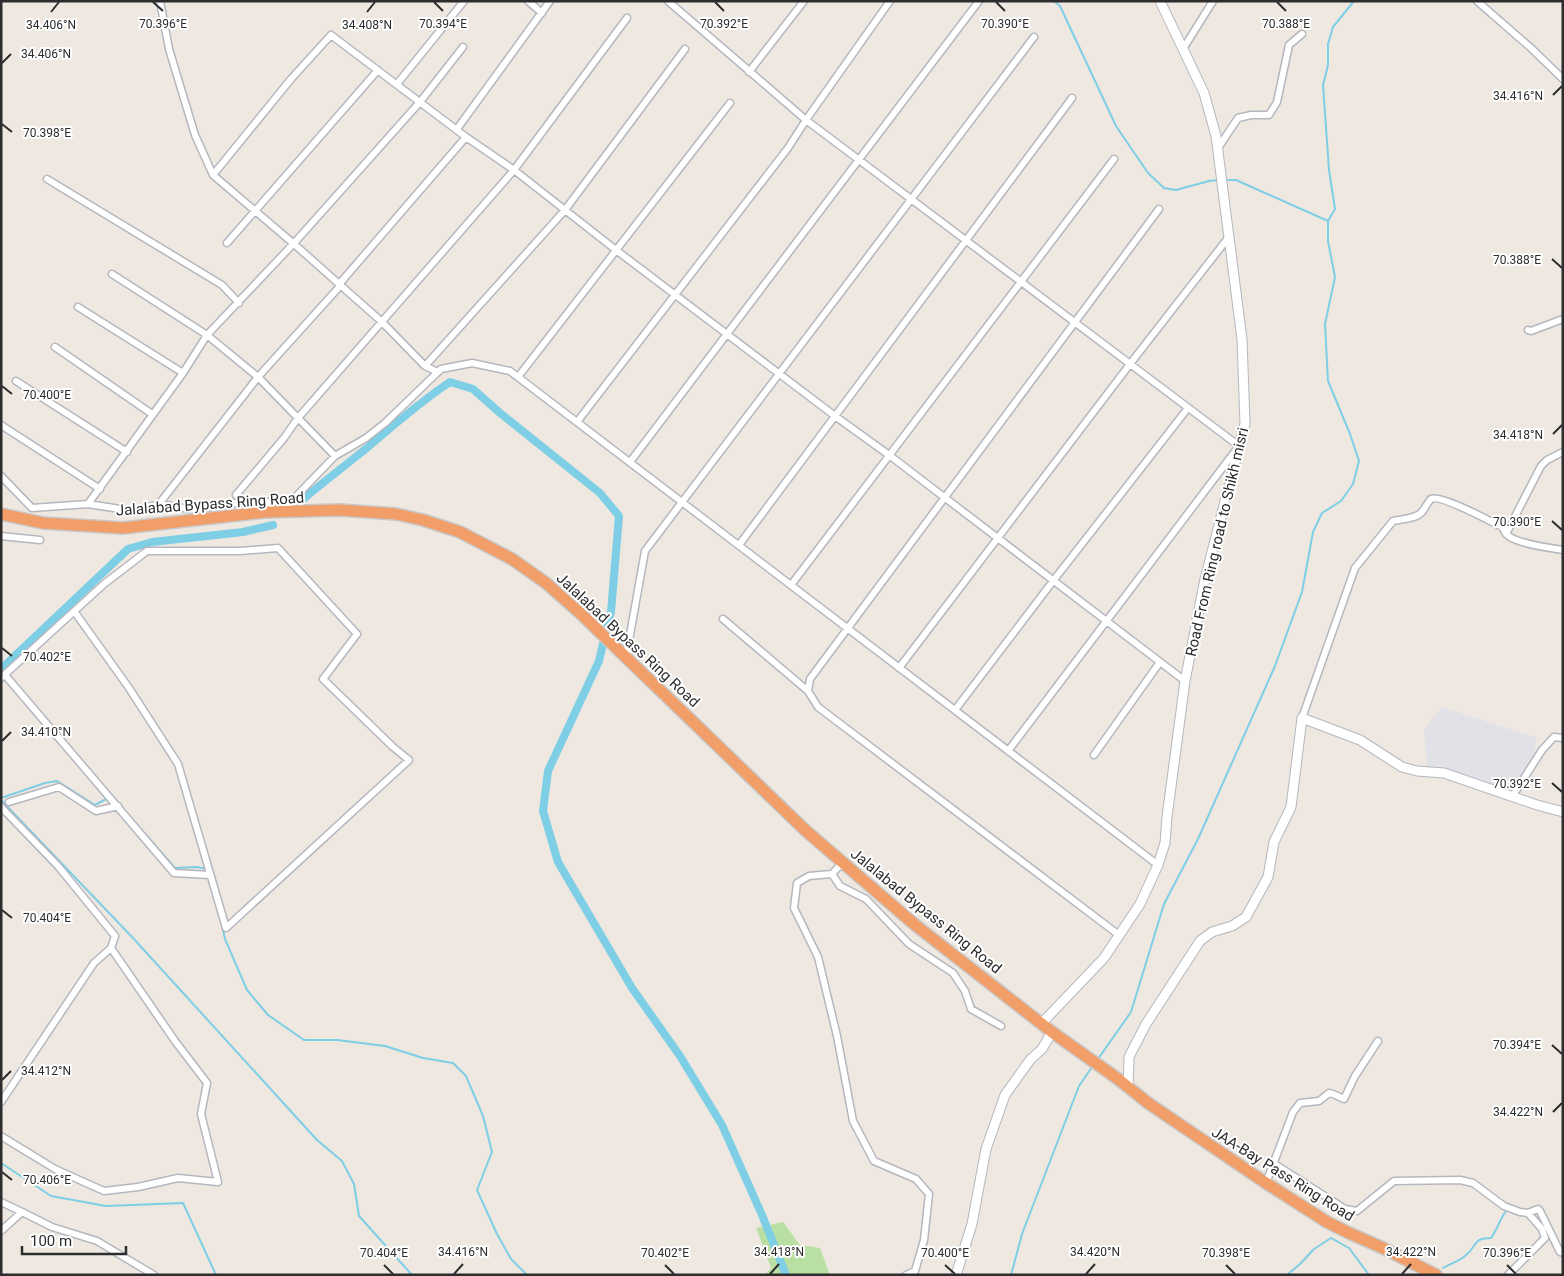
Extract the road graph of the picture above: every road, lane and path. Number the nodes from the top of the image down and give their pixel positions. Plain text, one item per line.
1 (160, 1) edge
2 (464, 1) edge
3 (528, 1) edge
4 (550, 1) edge
5 (668, 1) edge
6 (804, 1) edge
7 (890, 1) edge
8 (979, 1) edge
9 (1160, 1) edge
10 (1213, 1) edge
11 (1477, 1) edge
12 (542, 13) junction
13 (627, 18) dead end
14 (1302, 34) dead end
15 (1034, 37) dead end
16 (463, 47) dead end
17 (1183, 48) junction
18 (685, 49) dead end
19 (378, 70) junction
20 (749, 72) junction
21 (1563, 79) edge
22 (397, 84) junction
23 (1072, 98) dead end
24 (420, 102) junction
25 (730, 103) dead end
26 (806, 120) junction
27 (457, 130) junction
28 (466, 137) junction
29 (1218, 148) junction
30 (1114, 159) dead end
31 (859, 160) junction
32 (514, 170) junction
33 (213, 175) junction
34 (47, 179) dead end
35 (911, 200) junction
36 (1159, 209) dead end
37 (254, 210) junction
38 (565, 210) junction
39 (1228, 238) junction
40 (966, 241) junction
41 (227, 243) dead end
42 (294, 244) junction
43 (616, 250) junction
44 (112, 274) dead end
45 (1020, 282) junction
46 (341, 285) junction
47 (675, 295) junction
48 (239, 303) junction
49 (78, 308) dead end
50 (1563, 319) edge
51 (382, 322) junction
52 (1075, 323) junction
53 (1528, 330) dead end
54 (727, 334) junction
55 (207, 335) junction
56 (54, 347) dead end
57 (1130, 364) junction
58 (425, 366) junction
59 (438, 372) junction
60 (183, 373) junction
61 (779, 374) junction
62 (258, 377) junction
63 (518, 377) junction
64 (16, 381) dead end
65 (1188, 408) junction
66 (152, 414) junction
67 (835, 416) junction
68 (298, 418) junction
69 (577, 422) junction
70 (1, 426) edge
71 (1239, 446) junction
72 (127, 452) junction
73 (1563, 452) edge
74 (889, 455) junction
75 (335, 456) junction
76 (630, 462) junction
77 (1, 476) edge
78 (100, 489) junction
79 (236, 495) dead end
80 (944, 498) junction
81 (682, 502) junction
82 (88, 504) junction
83 (159, 504) junction
84 (265, 512) junction
85 (280, 512) junction
86 (1, 514) edge
87 (1506, 534) junction
88 (1, 536) edge
89 (997, 538) junction
90 (40, 540) dead end
91 (739, 545) junction
92 (1563, 550) edge
93 (1053, 581) junction
94 (791, 585) junction
95 (74, 611) junction
96 (723, 619) dead end
97 (1107, 621) junction
98 (848, 628) junction
99 (626, 657) junction
100 (1160, 662) junction
101 (899, 668) junction
102 (3, 676) edge
103 (1185, 681) junction
104 (808, 691) junction
105 (955, 710) junction
106 (1302, 718) junction
107 (1563, 738) edge
108 (1008, 751) junction
109 (1094, 755) dead end
110 (1512, 797) junction
111 (9, 802) dead end
112 (118, 806) junction
113 (1, 807) edge
114 (1563, 812) edge
115 (842, 863) junction
116 (1158, 865) junction
117 (210, 874) junction
118 (832, 874) junction
119 (1119, 935) junction
120 (111, 948) junction
121 (1042, 1023) junction
122 (1001, 1026) dead end
123 (1052, 1032) junction
124 (1378, 1040) dead end
125 (1128, 1088) junction
126 (1, 1102) edge
127 (1, 1136) edge
128 (1273, 1163) junction
129 (1266, 1183) junction
130 (1, 1202) edge
131 (22, 1212) junction
132 (1528, 1213) junction
133 (1, 1231) edge
134 (1563, 1253) edge
135 (154, 1275) edge
136 (906, 1275) edge
137 (956, 1275) edge
138 (1436, 1275) edge
139 (1508, 1275) edge

1 - 33 street
2 - 22 street
3 - 12 street
4 - 12 street
5 - 20 street
6 - 20 street
7 - 26 street
8 - 31 street
9 - 17 street, Road From Ring road to Shikh misri
10 - 17 street
11 - 21 street
12 - 27 street
13 - 32 street
14 - 29 street
15 - 35 street
16 - 24 street
17 - 29 street, Road From Ring road to Shikh misri
18 - 38 street
19 - 22 street
19 - 33 street
19 - 37 street
20 - 26 street
22 - 24 street
23 - 40 street
24 - 27 street
24 - 42 street
25 - 43 street
26 - 31 street
26 - 47 street
27 - 28 street
28 - 32 street
28 - 46 street
29 - 39 street, Road From Ring road to Shikh misri
30 - 45 street
31 - 35 street
31 - 54 street
32 - 38 street
32 - 51 street
33 - 37 street
34 - 48 street
35 - 40 street
35 - 61 street
36 - 52 street
37 - 41 street
37 - 42 street
38 - 43 street
38 - 58 street
39 - 57 street
39 - 71 street, Road From Ring road to Shikh misri
40 - 45 street
40 - 67 street
42 - 46 street
42 - 48 street
43 - 47 street
43 - 63 street
44 - 55 street
45 - 52 street
45 - 74 street
46 - 51 street
46 - 62 street
47 - 54 street
47 - 69 street
48 - 55 street
49 - 60 street
50 - 53 street
51 - 58 street
51 - 68 street
52 - 57 street
52 - 80 street
54 - 61 street
54 - 76 street
55 - 60 street
55 - 62 street
56 - 66 street
57 - 65 street
57 - 89 street
58 - 59 street
59 - 63 street
59 - 75 street
60 - 66 street
61 - 67 street
61 - 81 street
62 - 68 street
62 - 83 street
63 - 69 street
64 - 72 street
65 - 71 street
65 - 93 street
66 - 72 street
67 - 74 street
67 - 91 street
68 - 75 street
68 - 79 street
69 - 76 street
70 - 78 street
71 - 97 street
71 - 103 street, Road From Ring road to Shikh misri
72 - 78 street
73 - 87 street
74 - 80 street
74 - 94 street
75 - 85 street
76 - 81 street
77 - 82 street
78 - 82 street
80 - 89 street
80 - 98 street
81 - 91 street
81 - 99 street
82 - 83 street
83 - 84 street
84 - 85 highway, Jalalabad Bypass Ring Road
84 - 86 highway, Jalalabad Bypass Ring Road
85 - 99 highway, Jalalabad Bypass Ring Road
87 - 92 street
87 - 106 street
88 - 90 street
89 - 93 street
89 - 101 street
91 - 94 street
93 - 97 street
93 - 105 street
94 - 98 street
95 - 102 street
95 - 117 street
95 - 117 street
96 - 104 street
97 - 100 street
97 - 108 street
98 - 101 street
98 - 104 street
99 - 115 highway, Jalalabad Bypass Ring Road
100 - 103 street
100 - 109 street
101 - 105 street
102 - 112 street
103 - 116 street, Road From Ring road to Shikh misri
104 - 119 street
105 - 108 street
106 - 110 street
106 - 125 street
107 - 110 street
108 - 116 street
110 - 114 street
111 - 112 street
112 - 117 street
113 - 120 street
115 - 118 street
115 - 121 highway, Jalalabad Bypass Ring Road
116 - 119 street, Road From Ring road to Shikh misri
118 - 122 street
118 - 136 street
119 - 121 street, Road From Ring road to Shikh misri
120 - 126 street
120 - 127 street
121 - 123 highway, Jalalabad Bypass Ring Road
123 - 125 highway, Jalalabad Bypass Ring Road
123 - 137 street
124 - 128 street
125 - 129 highway, JAA-Bay Pass Ring Road
128 - 129 street
128 - 132 street
129 - 138 highway, JAA-Bay Pass Ring Road
130 - 131 street
131 - 133 street
131 - 135 street
132 - 134 street
132 - 139 street

